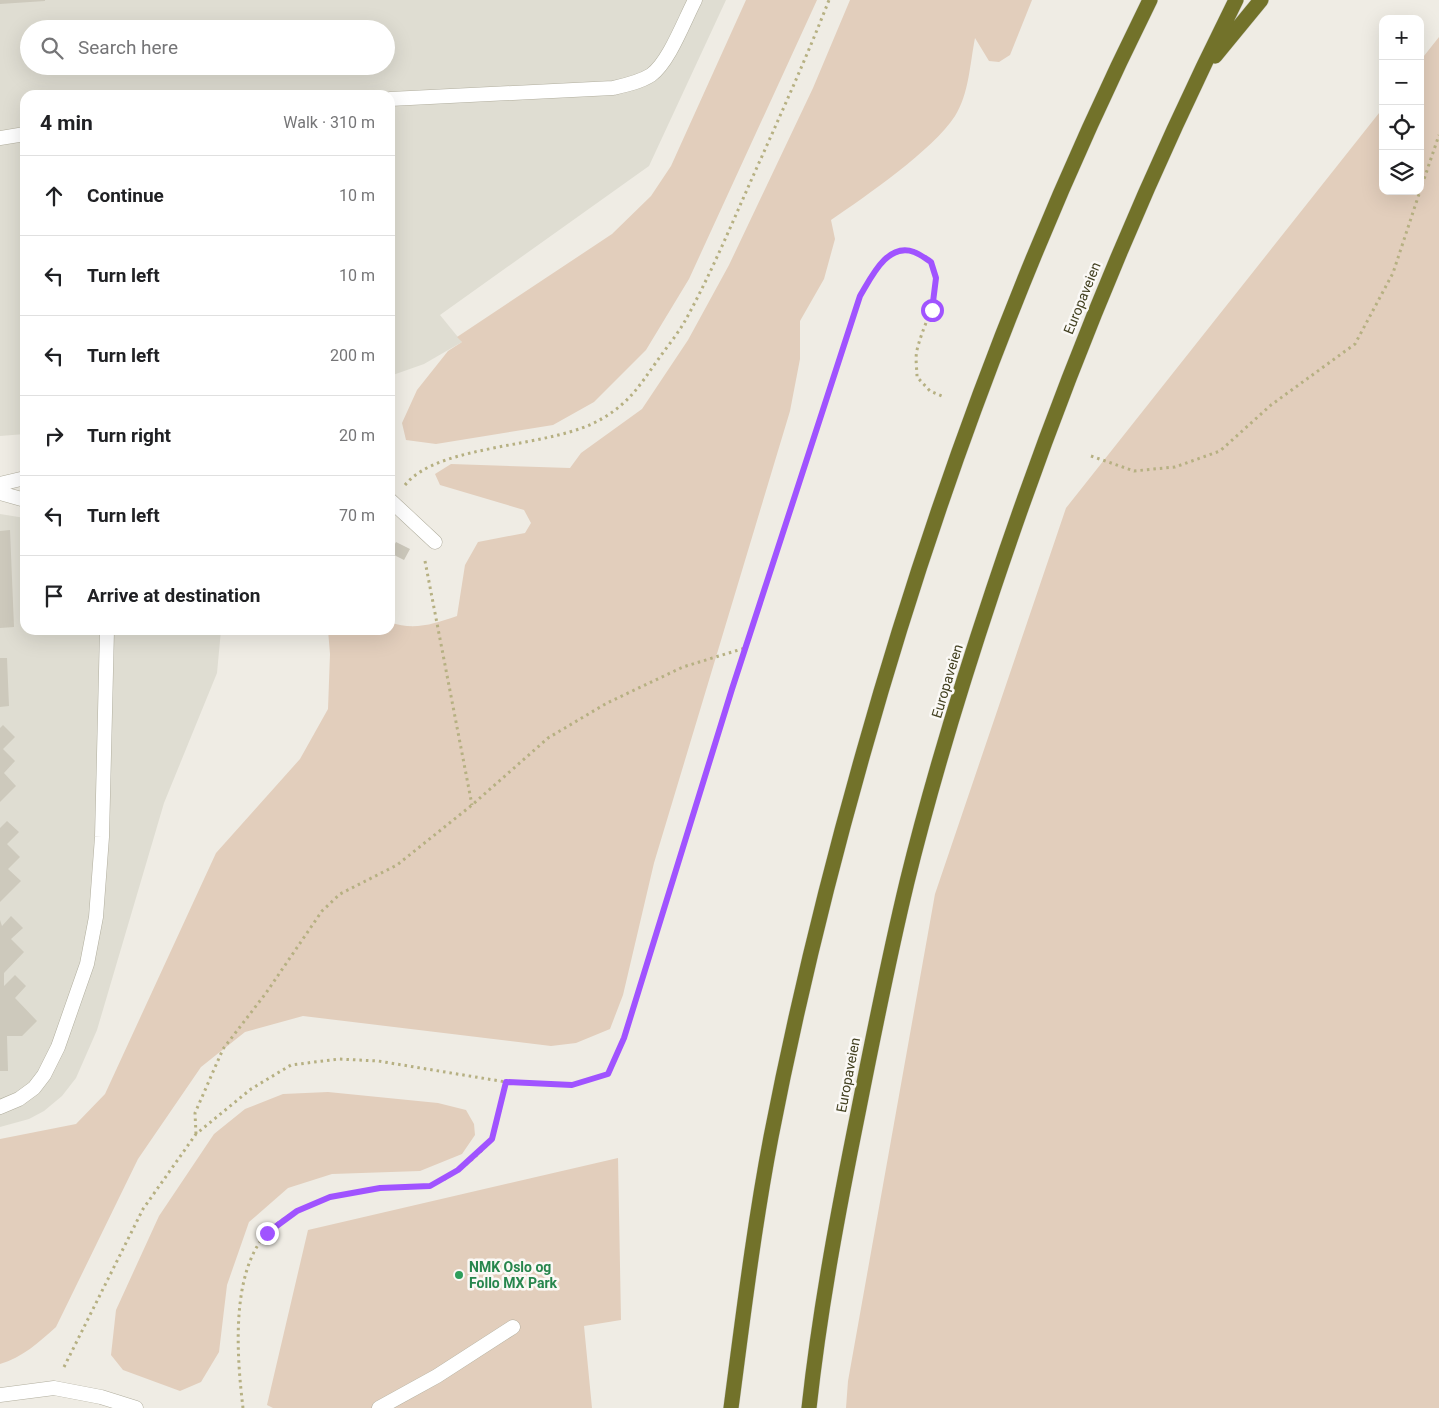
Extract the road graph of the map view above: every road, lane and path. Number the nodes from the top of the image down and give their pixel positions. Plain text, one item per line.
1 (695, 0) edge
2 (829, 0) edge
3 (1150, 0) edge
4 (1236, 0) edge
5 (1261, 0) edge
6 (1198, 77) junction
7 (395, 99) edge
8 (20, 135) edge
9 (1439, 135) edge
10 (0, 138) edge
11 (1424, 179) edge
12 (1419, 195) edge
13 (942, 396) dead end
14 (1091, 456) dead end
15 (20, 479) edge
16 (0, 484) edge
17 (0, 494) edge
18 (395, 495) edge
19 (20, 499) edge
20 (395, 504) edge
21 (419, 526) junction
22 (435, 542) dead end
23 (107, 635) edge
24 (746, 648) junction
25 (472, 805) junction
26 (506, 1082) junction
27 (0, 1107) edge
28 (196, 1134) junction
29 (513, 1327) dead end
30 (54, 1388) junction
31 (0, 1395) edge
32 (136, 1408) edge
33 (243, 1408) edge
34 (379, 1408) edge
35 (731, 1408) edge
36 (809, 1408) edge

1 - 7 lane
2 - 18 path
3 - 35 highway
4 - 6 highway, Europaveien
5 - 6 highway
6 - 36 highway, Europaveien
8 - 10 lane
9 - 11 path
12 - 14 path
13 - 24 path
15 - 16 lane
17 - 19 lane
20 - 21 lane
21 - 22 lane
21 - 25 path
23 - 27 lane
24 - 25 path
24 - 26 path
25 - 28 path
26 - 28 path
26 - 33 path
28 - 30 path
29 - 34 lane
30 - 31 lane
30 - 32 lane

